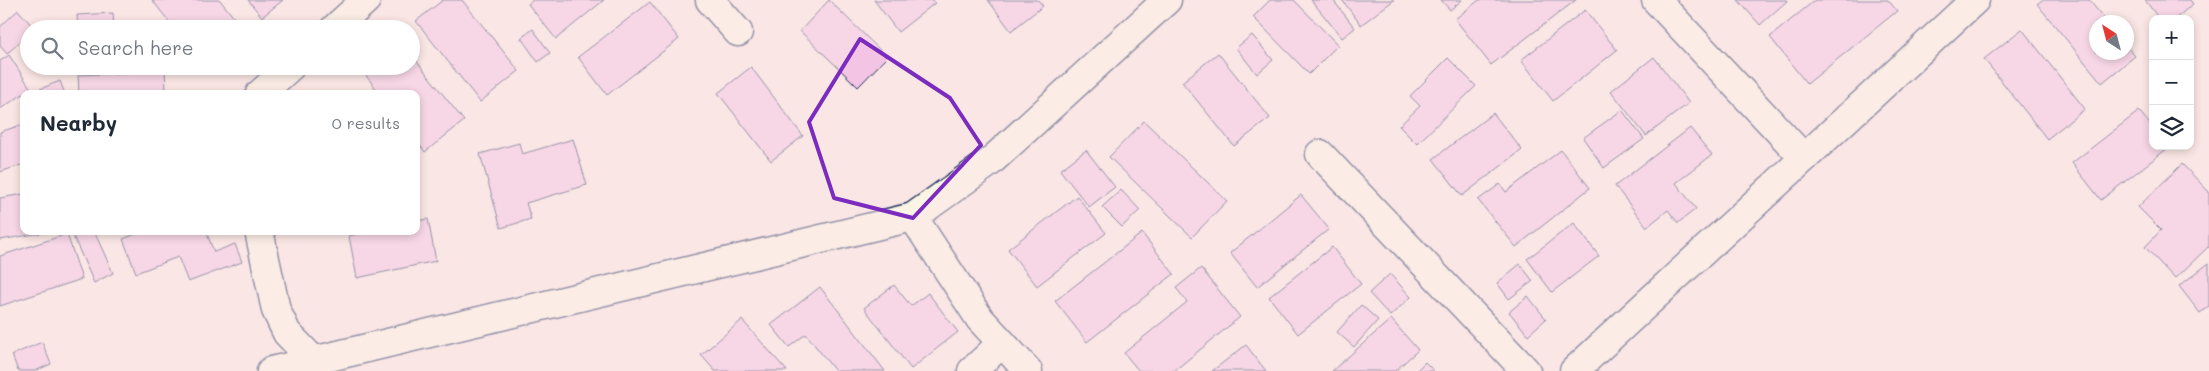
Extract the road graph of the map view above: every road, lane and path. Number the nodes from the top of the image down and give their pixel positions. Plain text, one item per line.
1 (366, 0) edge
2 (710, 0) edge
3 (1167, 0) edge
4 (1656, 0) edge
5 (1975, 0) edge
6 (344, 20) edge
7 (738, 32) dead end
8 (281, 75) edge
9 (264, 90) edge
10 (1320, 154) dead end
11 (1804, 158) junction
12 (913, 217) junction
13 (260, 235) edge
14 (1002, 343) junction
15 (315, 366) edge
16 (271, 371) edge
17 (972, 371) edge
18 (1028, 371) edge
19 (1526, 371) edge
20 (1574, 371) edge

1 - 6 street
2 - 7 street
3 - 12 street
4 - 11 street
5 - 11 street
8 - 9 street
10 - 19 street
11 - 20 street
12 - 14 street
12 - 15 street
13 - 15 street
14 - 17 street
14 - 18 street
15 - 16 street

